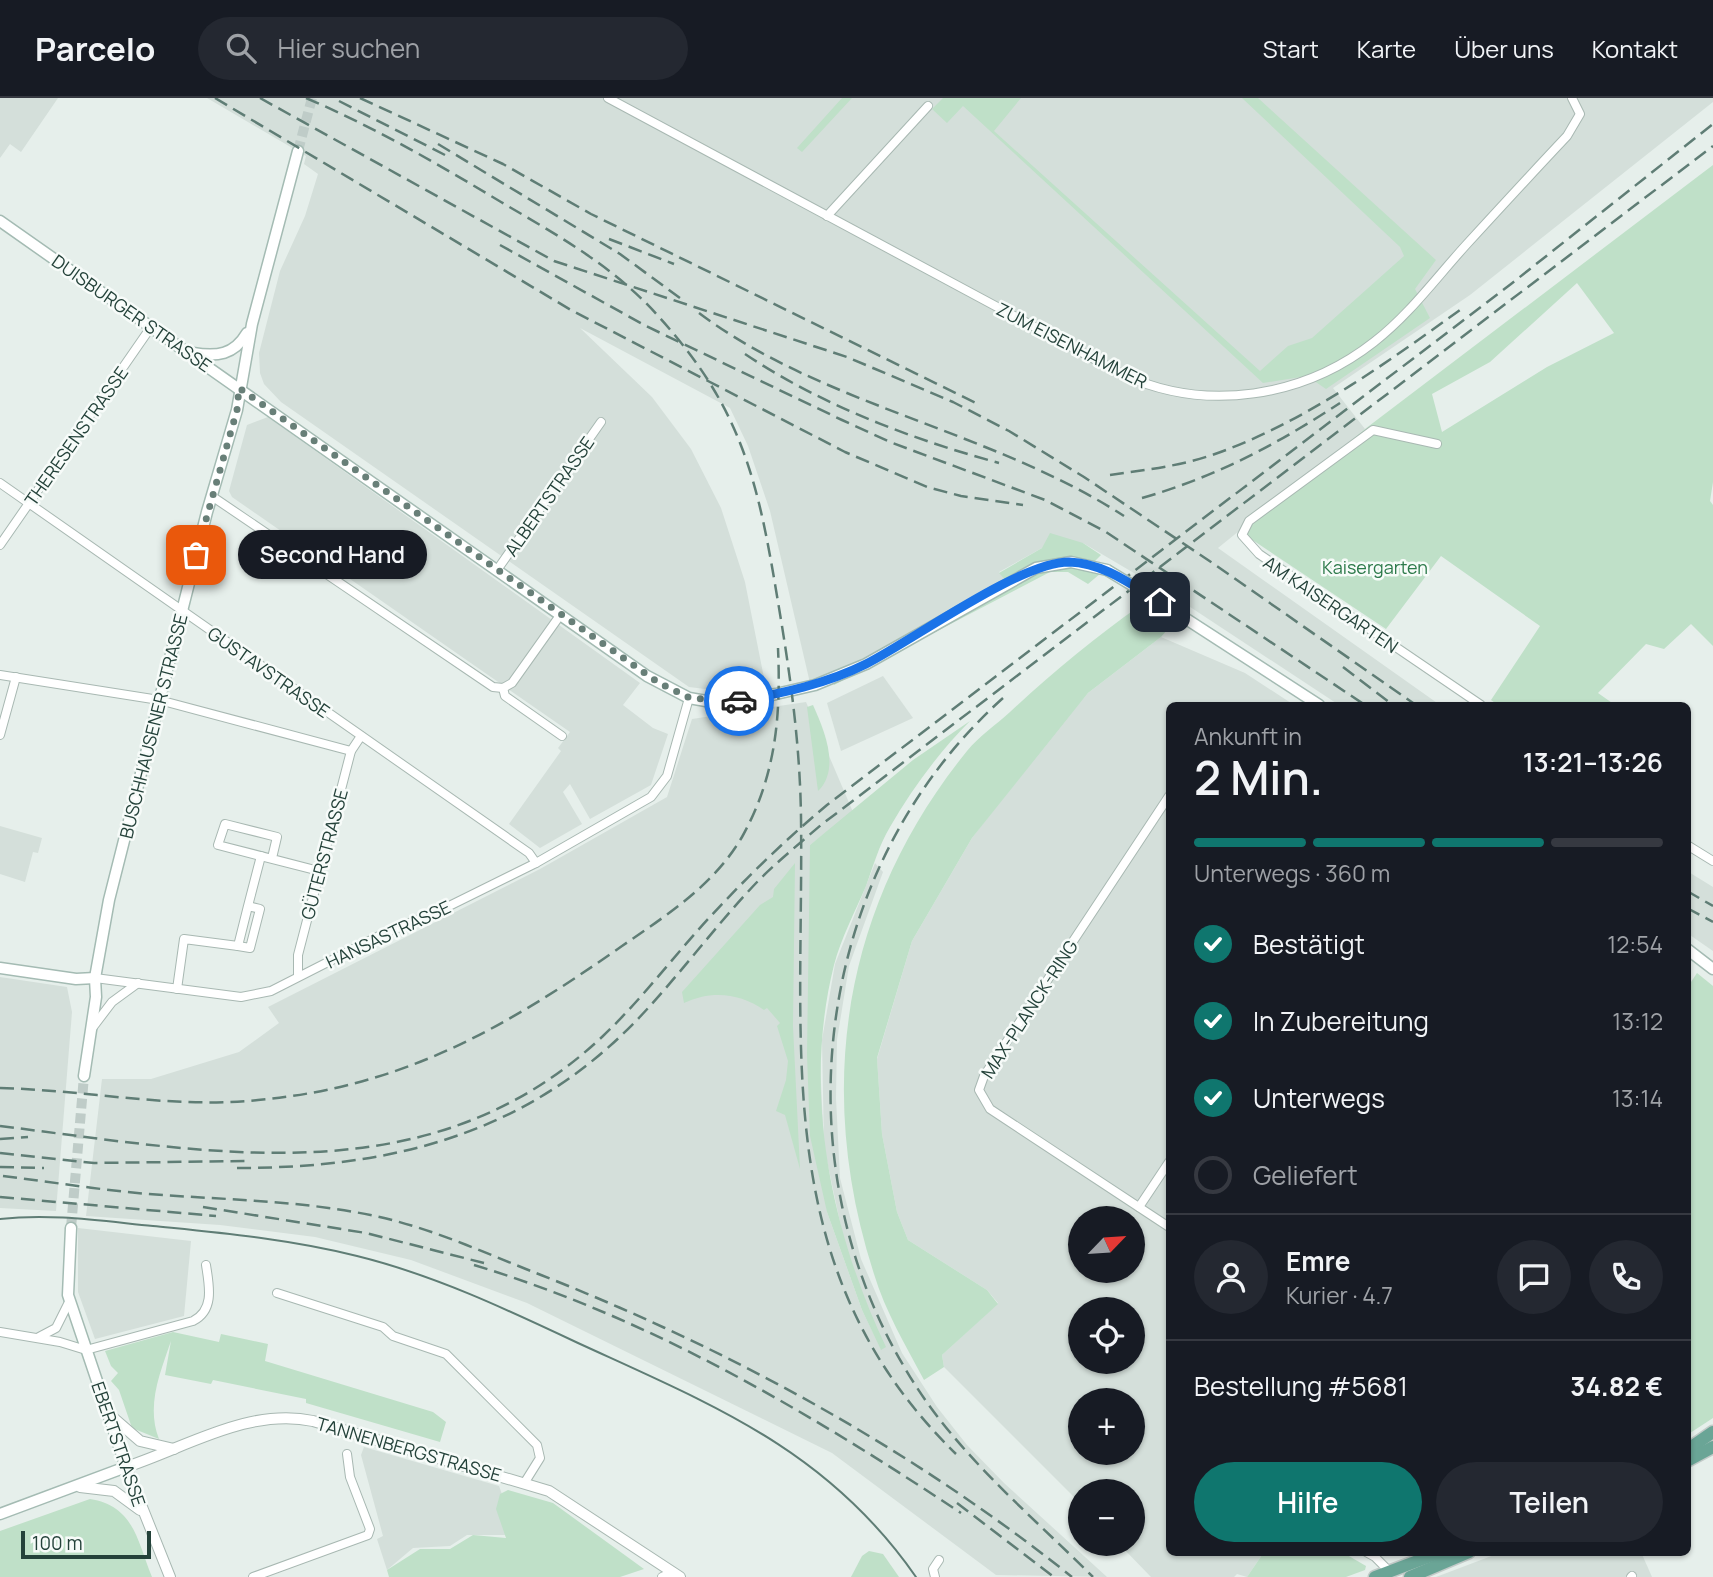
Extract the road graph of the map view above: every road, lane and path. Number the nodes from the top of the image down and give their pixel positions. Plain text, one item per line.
1 (608, 98) edge
2 (1572, 98) edge
3 (928, 106) dead end
4 (298, 151) tunnel mouth
5 (827, 216) junction
6 (0, 221) edge
7 (252, 324) junction
8 (151, 327) junction
9 (186, 351) junction
10 (239, 388) junction
11 (601, 422) dead end
12 (1437, 444) dead end
13 (0, 483) edge
14 (212, 498) junction
15 (29, 503) junction
16 (0, 545) edge
17 (497, 570) junction
18 (183, 610) junction
19 (561, 614) junction
20 (0, 675) edge
21 (16, 677) junction
22 (503, 688) junction
23 (690, 698) junction
24 (159, 700) junction
25 (1314, 702) edge
26 (1476, 702) edge
27 (0, 735) edge
28 (361, 736) junction
29 (562, 736) dead end
30 (351, 751) junction
31 (1166, 801) edge
32 (1691, 847) edge
33 (261, 856) junction
34 (272, 858) junction
35 (1713, 861) edge
36 (536, 863) junction
37 (319, 871) junction
38 (248, 906) junction
39 (238, 946) junction
40 (1691, 951) edge
41 (0, 968) edge
42 (1713, 969) edge
43 (298, 976) junction
44 (95, 978) junction
45 (139, 983) junction
46 (177, 989) junction
47 (92, 1030) junction
48 (84, 1076) tunnel mouth
49 (1166, 1166) edge
50 (1137, 1206) edge
51 (1140, 1206) edge
52 (1145, 1211) edge
53 (1166, 1225) edge
54 (71, 1228) tunnel mouth
55 (206, 1265) dead end
56 (277, 1293) dead end
57 (69, 1302) junction
58 (0, 1332) edge
59 (33, 1337) junction
60 (86, 1350) junction
61 (110, 1415) junction
62 (1713, 1432) edge
63 (1691, 1447) edge
64 (1713, 1447) edge
65 (175, 1449) junction
66 (347, 1454) dead end
67 (1691, 1459) edge
68 (126, 1467) junction
69 (525, 1482) junction
70 (80, 1486) junction
71 (143, 1513) junction
72 (0, 1514) edge
73 (1374, 1556) edge
74 (1432, 1556) edge
75 (1460, 1556) edge
76 (939, 1560) dead end
77 (672, 1575) edge
78 (1392, 1575) edge
79 (170, 1577) edge
80 (253, 1577) edge
81 (935, 1577) edge
82 (1375, 1577) edge
83 (1410, 1577) edge

1 - 5 street, ZUM EISENHAMMER
2 - 5 street, ZUM EISENHAMMER
3 - 5 street
4 - 7 main road, BUSCHHAUSENER STRASSE
6 - 8 main road, DUISBURGER STRASSE
7 - 9 main road
7 - 10 main road, BUSCHHAUSENER STRASSE
8 - 9 main road, DUISBURGER STRASSE
8 - 15 street, THERESENSTRASSE
9 - 10 main road, DUISBURGER STRASSE
10 - 14 main road, BUSCHHAUSENER STRASSE
10 - 17 main road, DUISBURGER STRASSE
11 - 17 street, ALBERTSTRASSE
12 - 26 street, AM KAISERGARTEN
13 - 15 street, GUSTAVSTRASSE
14 - 18 main road, BUSCHHAUSENER STRASSE
14 - 22 street
15 - 16 street, THERESENSTRASSE
15 - 18 street, GUSTAVSTRASSE
17 - 19 main road, DUISBURGER STRASSE
18 - 24 main road, BUSCHHAUSENER STRASSE
18 - 28 street, GUSTAVSTRASSE
19 - 22 street
19 - 23 main road, DUISBURGER STRASSE
20 - 21 street
21 - 24 street
21 - 27 street
22 - 29 street
23 - 25 main road, DUISBURGER STRASSE, bridge
23 - 36 street, HANSASTRASSE
24 - 30 street
24 - 44 main road, BUSCHHAUSENER STRASSE
28 - 30 street, GÜTERSTRASSE
28 - 36 street, GUSTAVSTRASSE
30 - 37 street, GÜTERSTRASSE
31 - 50 street, MAX-PLANCK-RING
32 - 35 street
33 - 34 street
33 - 34 street
33 - 38 street
34 - 37 street
36 - 43 street, HANSASTRASSE
37 - 43 street, GÜTERSTRASSE
38 - 39 street
38 - 39 street
39 - 46 street
40 - 42 main road
41 - 44 main road, HANSASTRASSE
43 - 46 street, HANSASTRASSE
44 - 45 street, HANSASTRASSE
44 - 47 main road
45 - 46 street, HANSASTRASSE
45 - 47 street
47 - 48 main road
49 - 51 street
52 - 53 street, MAX-PLANCK-RING
54 - 57 main road, EBERTSTRASSE
55 - 60 street
56 - 69 street
57 - 59 street
57 - 60 main road, EBERTSTRASSE
58 - 59 street
59 - 60 street
60 - 61 main road, EBERTSTRASSE
61 - 65 street
61 - 68 main road, EBERTSTRASSE
62 - 63 main road
64 - 67 main road
65 - 68 street, TANNENBERGSTRASSE
65 - 69 street, TANNENBERGSTRASSE
66 - 80 street
68 - 70 main road, TANNENBERGSTRASSE
68 - 71 street, EBERTSTRASSE
69 - 77 street, TANNENBERGSTRASSE
70 - 71 street
70 - 72 main road, TANNENBERGSTRASSE
71 - 79 street, EBERTSTRASSE
73 - 78 street
74 - 78 main road
75 - 83 main road
76 - 81 street
78 - 82 main road

